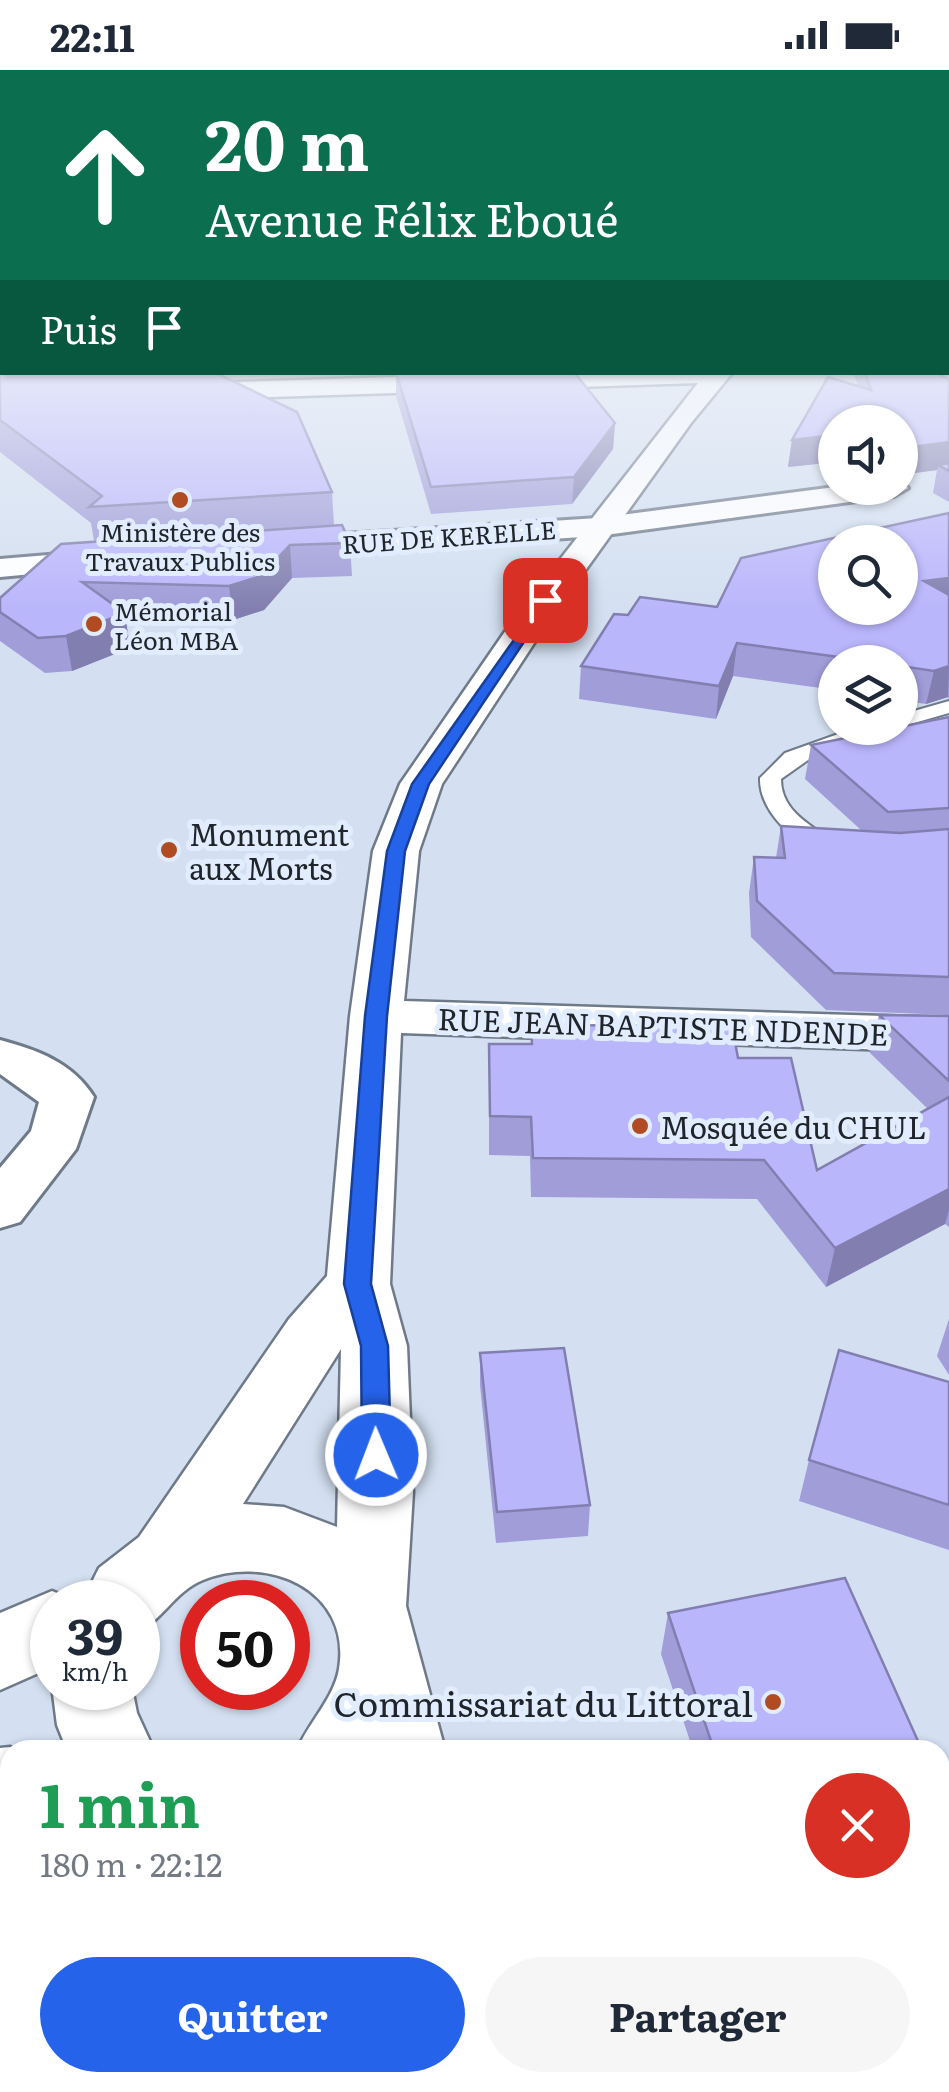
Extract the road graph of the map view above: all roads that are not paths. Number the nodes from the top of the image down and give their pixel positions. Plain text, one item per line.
1 (679, 421) edge
2 (818, 498) edge
3 (598, 527) junction
4 (256, 549) edge
5 (138, 557) edge
6 (0, 568) edge
7 (949, 708) edge
8 (918, 716) edge
9 (818, 745) edge
10 (854, 852) edge
11 (376, 1016) junction
12 (949, 1035) edge
13 (0, 1057) edge
14 (0, 1206) edge
15 (358, 1284) junction
16 (137, 1580) edge
17 (146, 1580) edge
18 (373, 1633) junction
19 (30, 1638) edge
20 (0, 1652) edge
21 (96, 1710) edge
22 (106, 1740) edge
23 (346, 1740) edge
24 (400, 1740) edge

1 - 3 main road
2 - 3 street, RUE DE KERELLE
3 - 4 street, RUE DE KERELLE
3 - 11 main road
5 - 6 street
7 - 8 lane
9 - 10 lane
11 - 12 main road, RUE JEAN BAPTISTE NDENDE
11 - 15 main road
13 - 14 street
15 - 16 main road
15 - 18 main road
17 - 18 main road
18 - 23 main road
18 - 24 main road
19 - 20 main road
21 - 22 main road

